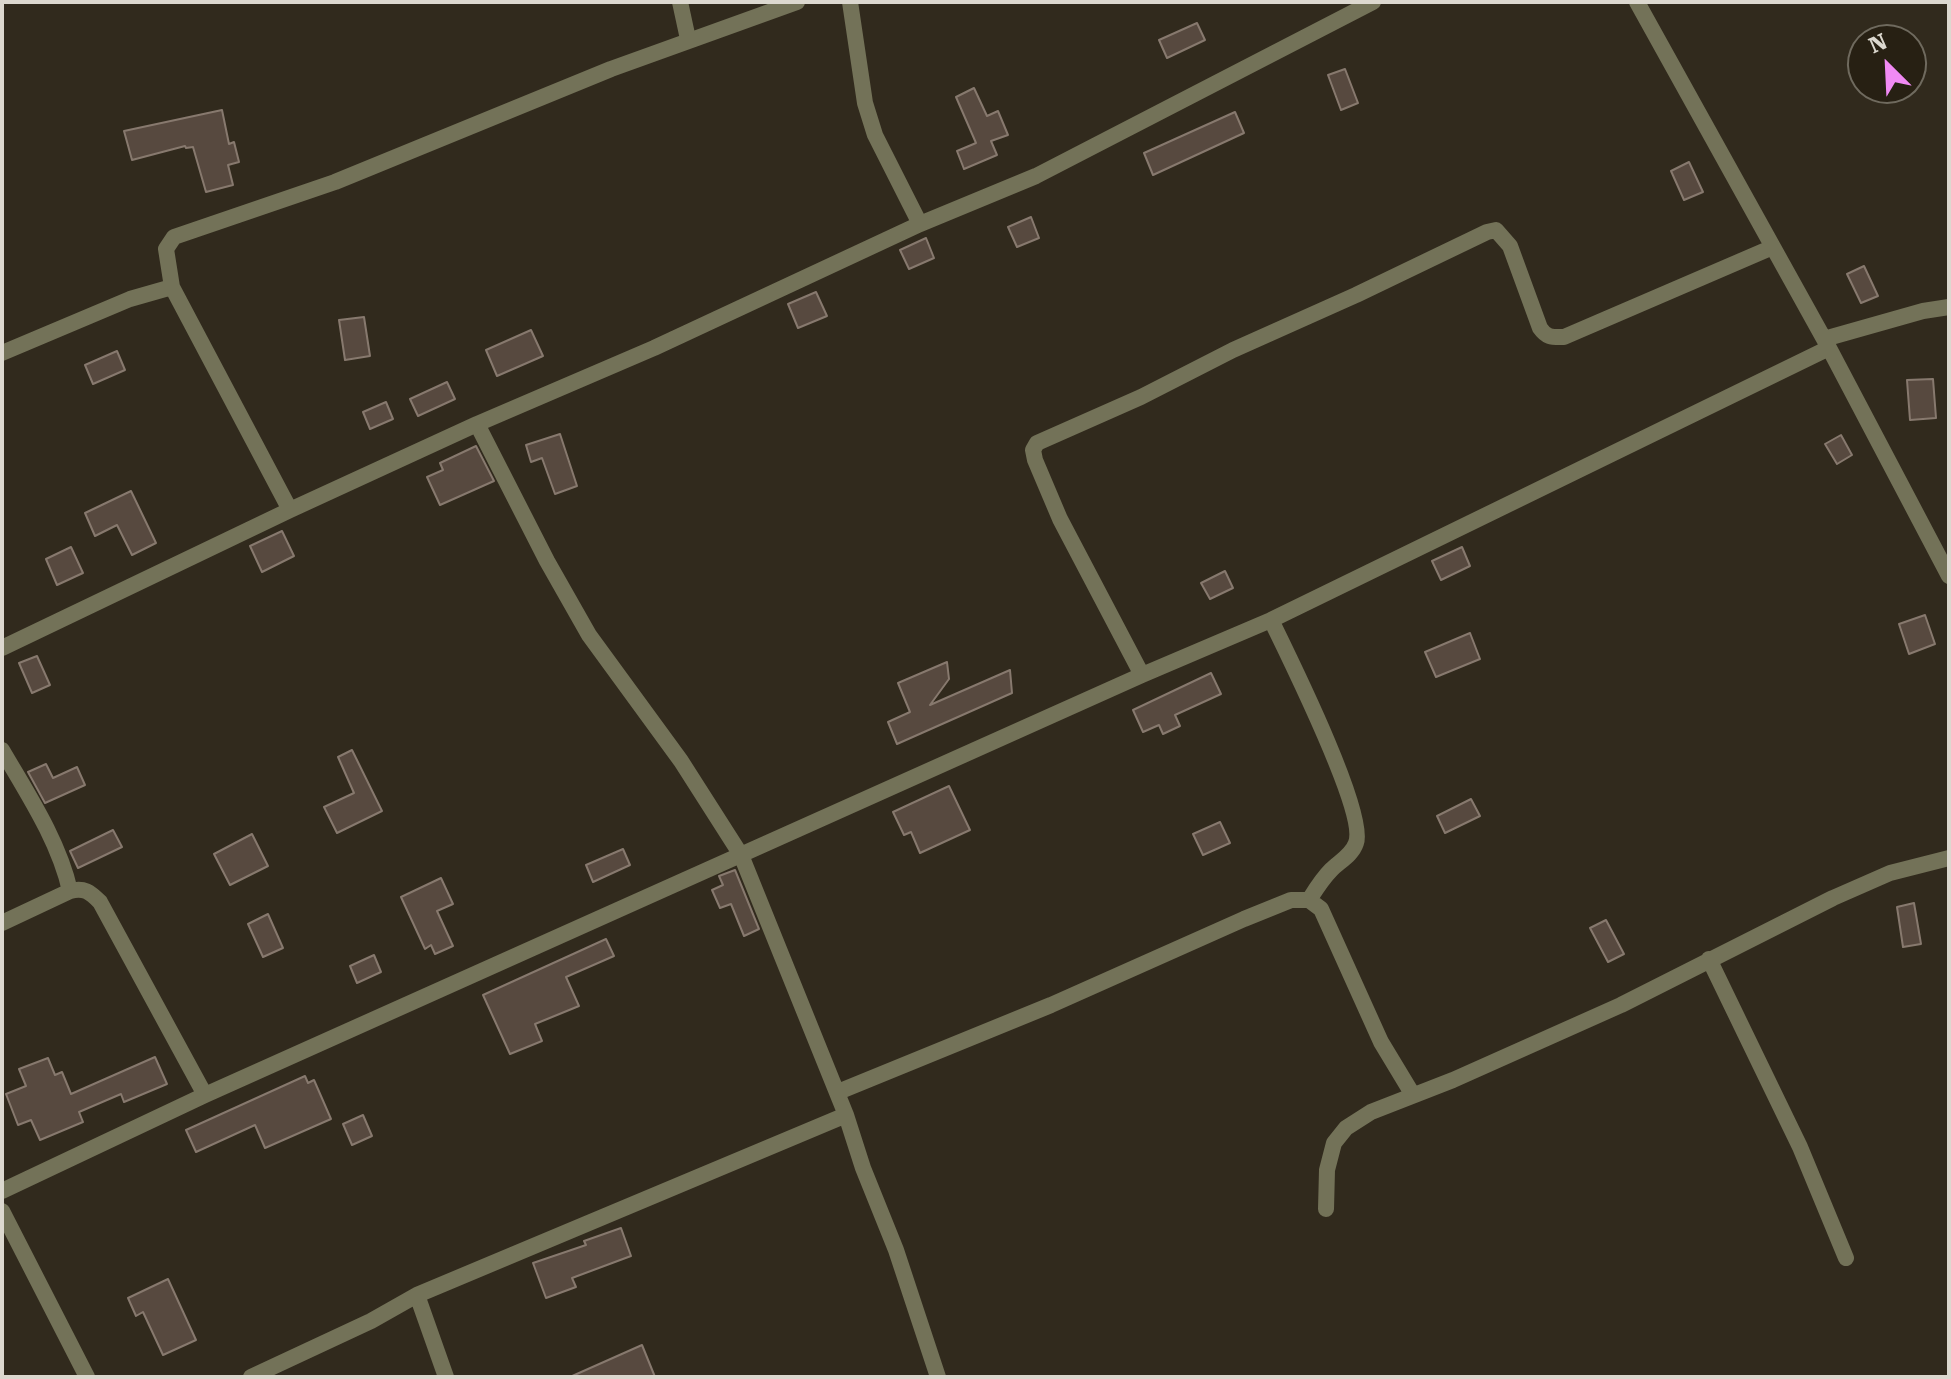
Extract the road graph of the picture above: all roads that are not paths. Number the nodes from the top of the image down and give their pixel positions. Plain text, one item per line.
1 (680, 2) edge
2 (797, 2) edge
3 (850, 2) edge
4 (1373, 2) edge
5 (1637, 2) edge
6 (688, 39) junction
7 (920, 224) junction
8 (1773, 247) junction
9 (172, 287) junction
10 (1949, 307) edge
11 (1826, 343) junction
12 (2, 353) edge
13 (477, 424) junction
14 (290, 510) junction
15 (1949, 576) edge
16 (1271, 620) junction
17 (2, 648) edge
18 (1142, 675) junction
19 (2, 750) edge
20 (741, 855) junction
21 (1949, 858) edge
22 (70, 891) junction
23 (1309, 900) junction
24 (2, 923) edge
25 (1709, 959) junction
26 (838, 1092) junction
27 (205, 1095) junction
28 (1413, 1095) junction
29 (846, 1115) junction
30 (2, 1191) edge
31 (1326, 1209) dead end
32 (2, 1211) edge
33 (1846, 1258) dead end
34 (417, 1295) junction
35 (87, 1377) edge
36 (251, 1377) edge
37 (446, 1377) edge
38 (938, 1377) edge

1 - 6 street
2 - 6 street
3 - 7 street
4 - 7 street
5 - 8 street
6 - 9 street
7 - 13 street
8 - 11 street
8 - 18 street
9 - 12 street
9 - 14 street
10 - 11 street
11 - 15 street
11 - 16 street
13 - 14 street
13 - 20 street
14 - 17 street
16 - 18 street
16 - 23 street
18 - 20 street
19 - 22 street
20 - 26 street
20 - 27 street
21 - 25 street
22 - 24 street
22 - 27 street
23 - 26 street
23 - 28 street
25 - 28 street
25 - 33 street
26 - 29 street
27 - 30 street
28 - 31 street
29 - 34 street
29 - 38 street
32 - 35 street
34 - 36 street
34 - 37 street

